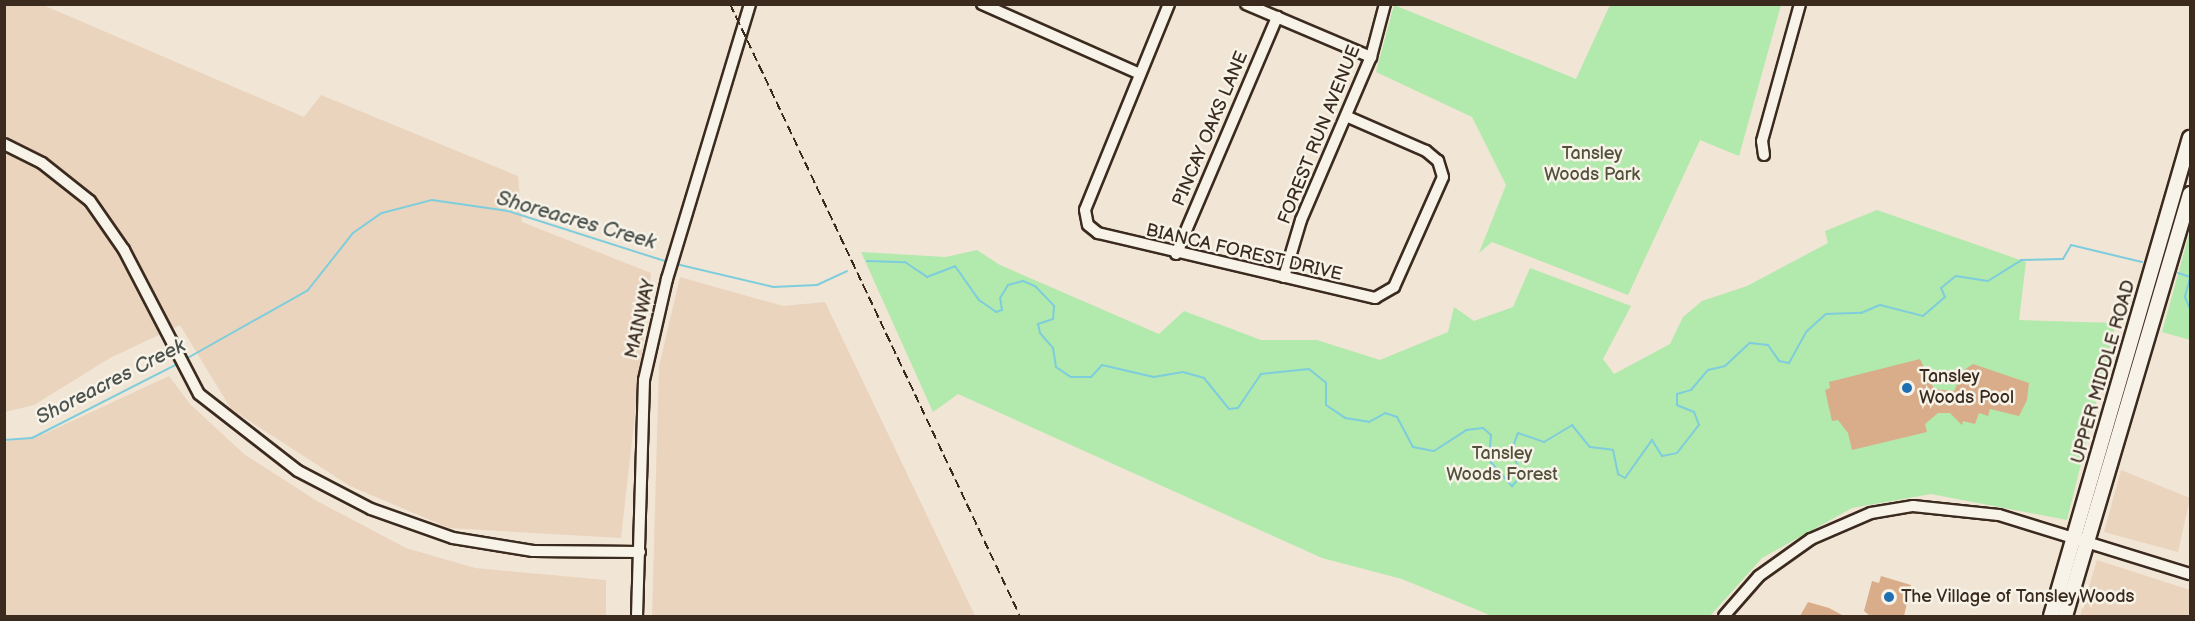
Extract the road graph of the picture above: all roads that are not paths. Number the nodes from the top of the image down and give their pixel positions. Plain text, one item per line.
1 (750, 4) edge
2 (982, 4) edge
3 (1169, 4) edge
4 (1246, 4) edge
5 (1385, 4) edge
6 (1800, 4) edge
7 (1277, 17) junction
8 (1371, 57) junction
9 (1138, 73) junction
10 (1348, 117) junction
11 (2190, 138) edge
12 (4, 144) edge
13 (1764, 155) dead end
14 (2190, 194) edge
15 (1176, 254) junction
16 (1284, 277) junction
17 (2080, 539) junction
18 (640, 552) junction
19 (2190, 574) edge
20 (637, 616) edge
21 (1724, 616) edge
22 (2051, 616) edge
23 (2065, 616) edge

1 - 18 street, MAINWAY
2 - 9 street
3 - 9 street, BIANCA FOREST DRIVE
4 - 7 street
5 - 8 street, FOREST RUN AVENUE
6 - 13 street
7 - 8 street
7 - 15 street, PINCAY OAKS LANE
8 - 10 street, FOREST RUN AVENUE
9 - 15 street, BIANCA FOREST DRIVE
10 - 16 street, FOREST RUN AVENUE
10 - 16 street, BIANCA FOREST DRIVE
11 - 17 main road, UPPER MIDDLE ROAD
12 - 18 street
14 - 17 main road, UPPER MIDDLE ROAD
15 - 16 street, BIANCA FOREST DRIVE
17 - 19 street
17 - 21 street
17 - 22 main road, UPPER MIDDLE ROAD
17 - 23 main road, UPPER MIDDLE ROAD
18 - 20 street, MAINWAY

